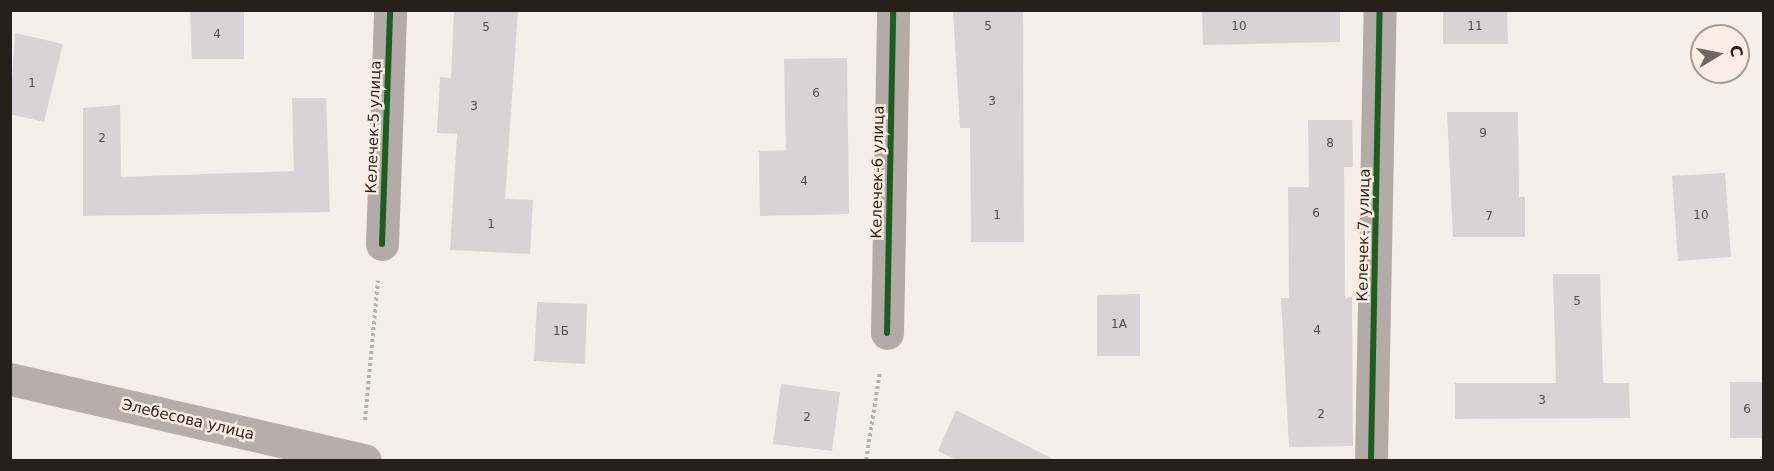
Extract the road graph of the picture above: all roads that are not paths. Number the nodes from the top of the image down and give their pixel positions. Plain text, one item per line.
1 (390, 10) edge
2 (893, 10) edge
3 (1380, 10) edge
4 (382, 244) road end
5 (887, 333) road end
6 (10, 379) edge
7 (363, 460) edge
8 (1371, 460) edge

1 - 4 street, Келечек-5 улица
2 - 5 street, Келечек-6 улица
3 - 8 street, Келечек-7 улица
6 - 7 main road, Элебесова улица

